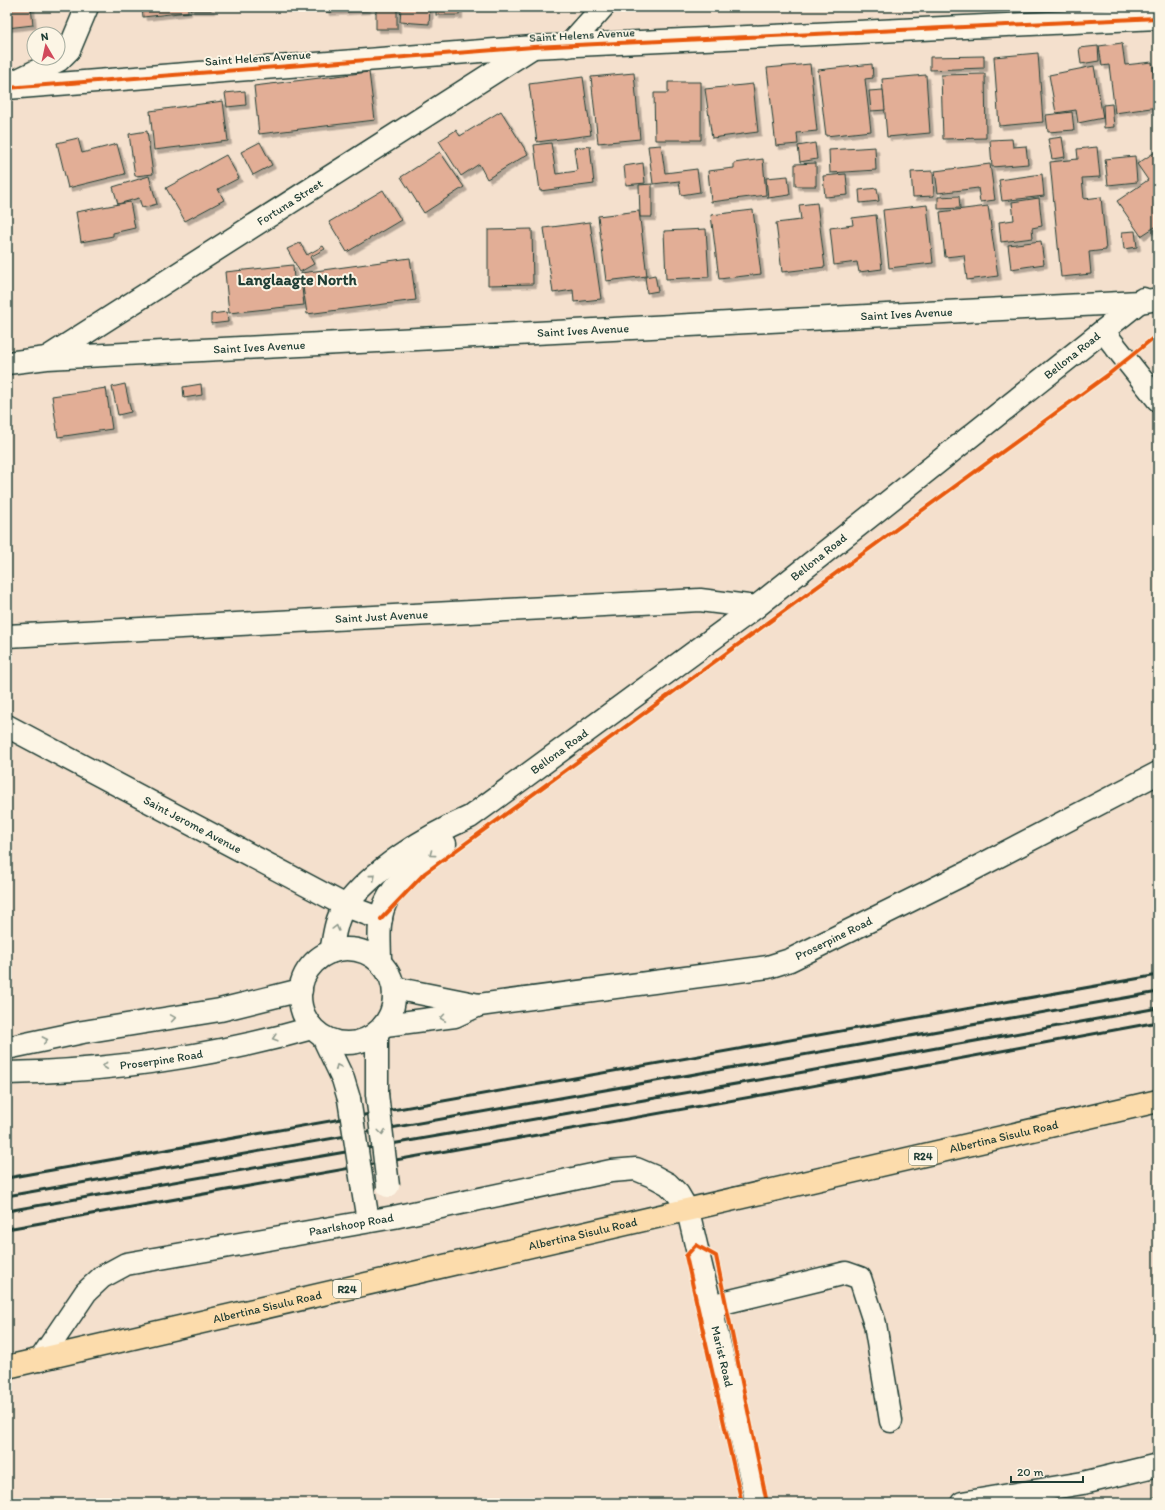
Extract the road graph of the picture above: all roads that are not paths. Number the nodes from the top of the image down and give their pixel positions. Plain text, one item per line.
1 (87, 7) edge
2 (603, 7) edge
3 (1158, 18) edge
4 (568, 46) junction
5 (533, 47) junction
6 (7, 88) edge
7 (1158, 287) edge
8 (1149, 300) edge
9 (1102, 331) junction
10 (47, 358) junction
11 (7, 363) edge
12 (1158, 400) edge
13 (756, 607) junction
14 (7, 636) edge
15 (7, 726) edge
16 (1158, 773) edge
17 (470, 817) junction
18 (346, 906) junction
19 (381, 919) junction
20 (331, 952) junction
21 (380, 962) junction
22 (394, 988) junction
23 (301, 990) junction
24 (479, 1005) junction
25 (381, 1029) junction
26 (318, 1032) junction
27 (7, 1048) edge
28 (7, 1072) edge
29 (1158, 1102) edge
30 (688, 1211) junction
31 (394, 1217) junction
32 (368, 1221) junction
33 (710, 1306) junction
34 (40, 1360) junction
35 (7, 1367) edge
36 (891, 1421) dead end
37 (1158, 1465) edge
38 (757, 1503) edge
39 (962, 1503) edge

1 - 6 street
2 - 4 street
3 - 4 street, Saint Helens Avenue
4 - 5 street, Saint Helens Avenue
5 - 6 street, Saint Helens Avenue
5 - 10 street, Fortuna Street
7 - 8 street, Bellona Road
8 - 9 street, Bellona Road
8 - 10 street, Saint Ives Avenue
9 - 12 street
9 - 13 street, Bellona Road
10 - 11 street, Saint Ives Avenue
13 - 14 street, Saint Just Avenue
13 - 17 street, Bellona Road
15 - 18 street, Saint Jerome Avenue
16 - 24 street, Proserpine Road
18 -> 17 street, Bellona Road
17 -> 19 street, Bellona Road
18 - 19 street, Saint Jerome Avenue
20 -> 18 street, Bellona Road
19 - 21 street, Bellona Road
20 - 21 street
20 - 23 street
21 - 22 street
22 - 24 street, Proserpine Road
22 - 25 street
23 - 26 street
27 -> 23 street
24 -> 25 street, Proserpine Road
25 - 26 street, Proserpine Road
25 -> 31 street, bridge
26 -> 28 street, Proserpine Road
32 -> 26 street, bridge
29 - 30 main road, Albertina Sisulu Road / R24
30 - 31 street, Paarlshoop Road
30 - 33 street, Marist Road
30 - 34 main road, Albertina Sisulu Road / R24
31 - 32 street, Paarlshoop Road
32 - 34 street, Paarlshoop Road
33 - 36 street
33 - 38 street, Marist Road
34 - 35 main road, Albertina Sisulu Road / R24
37 - 39 street

